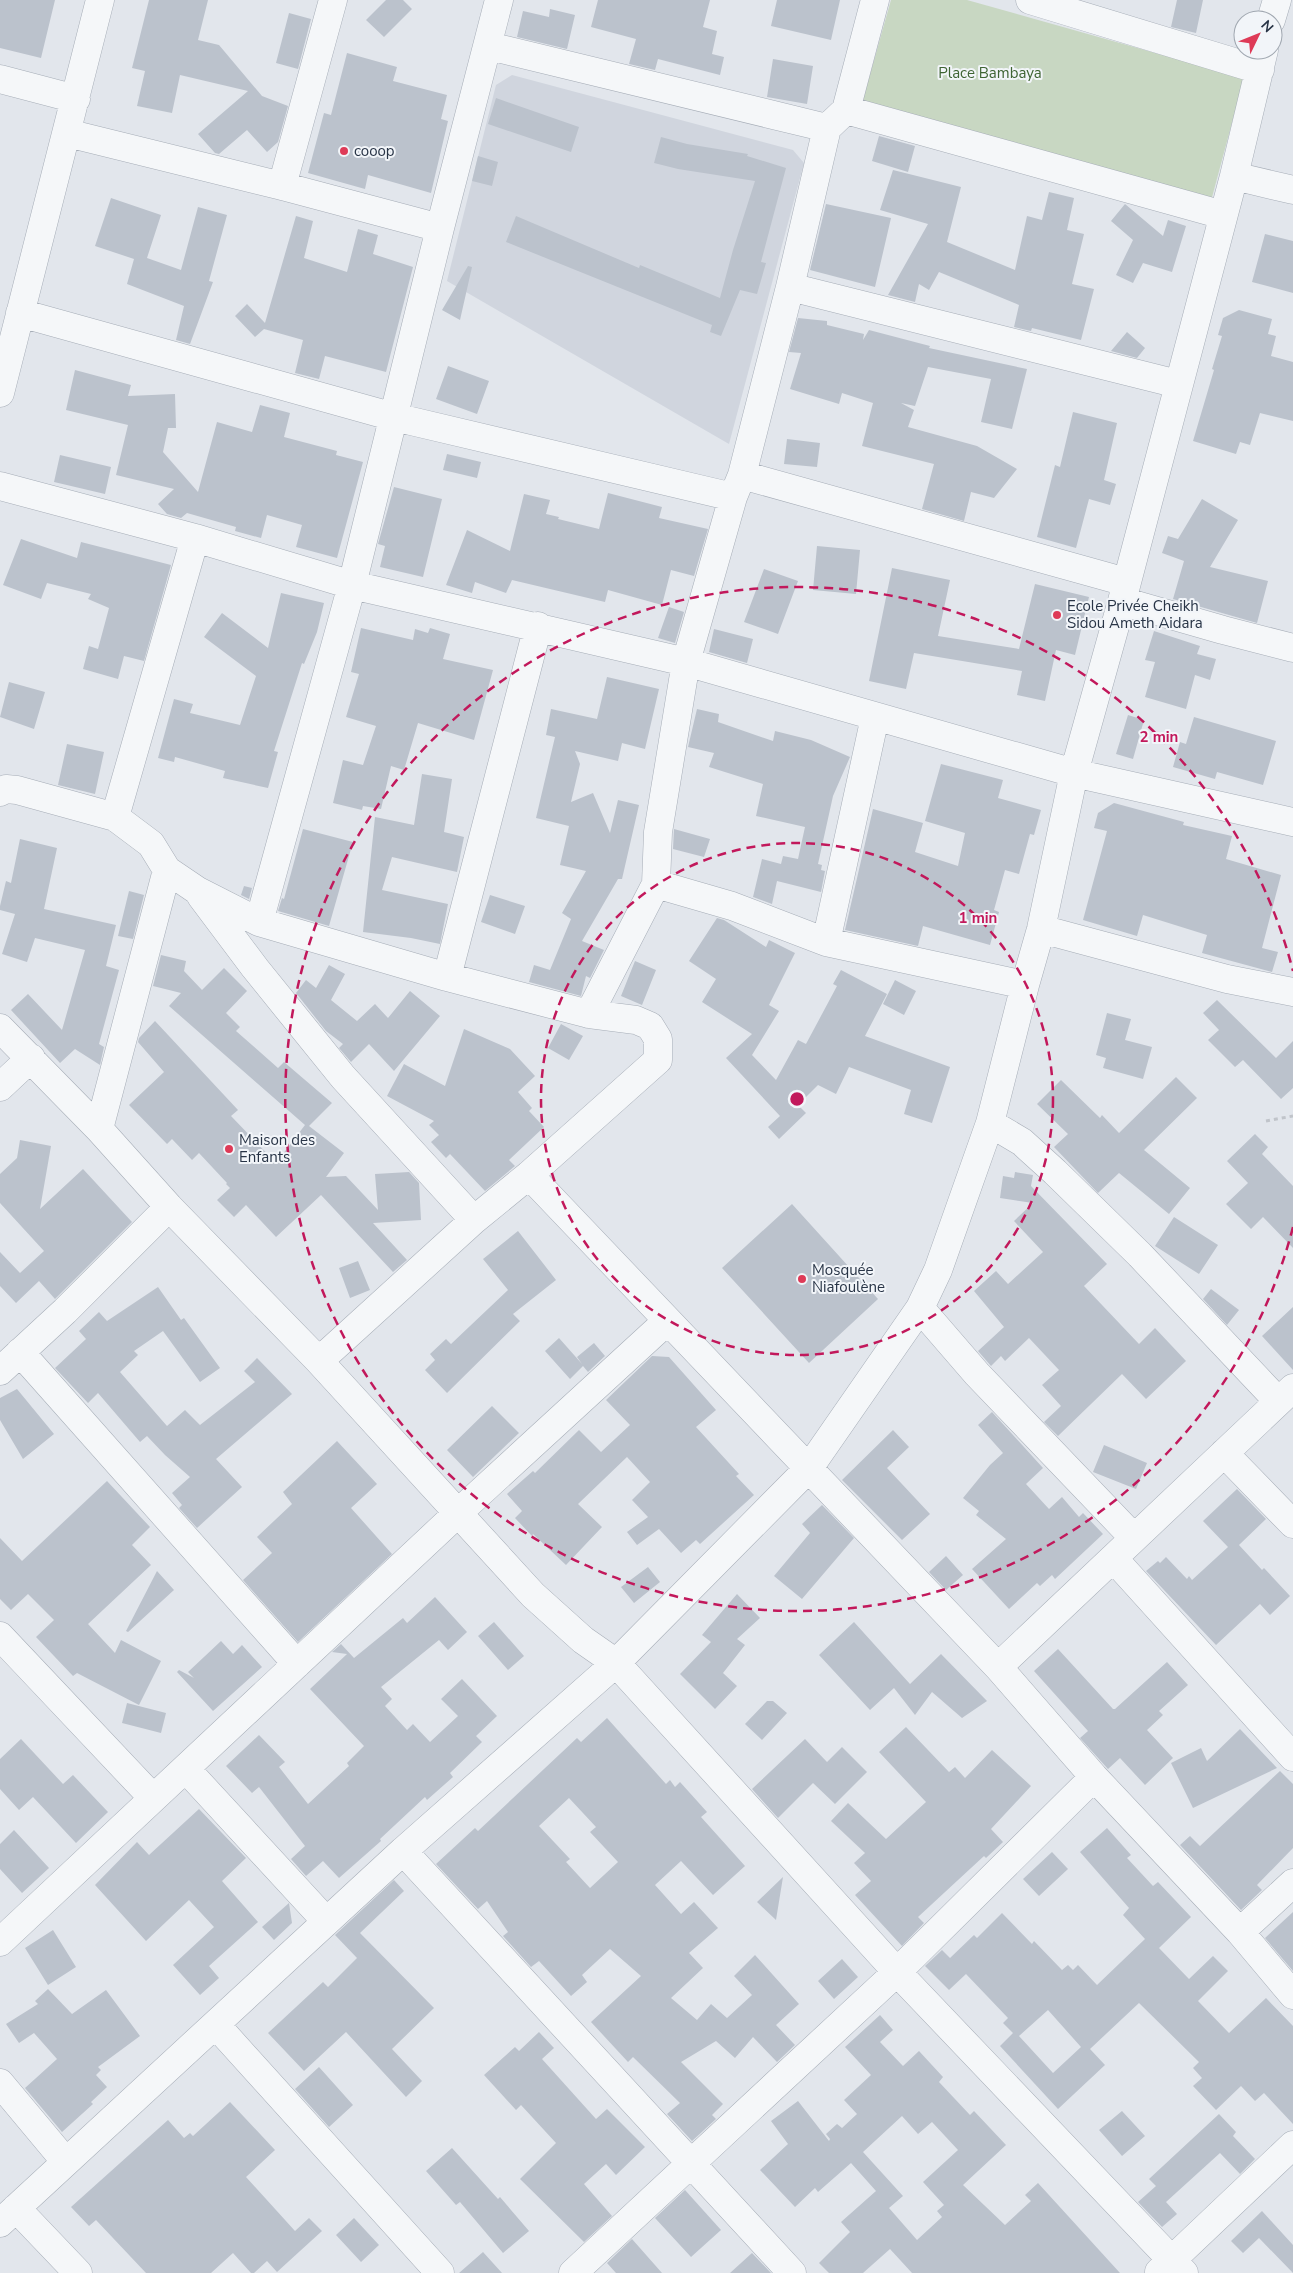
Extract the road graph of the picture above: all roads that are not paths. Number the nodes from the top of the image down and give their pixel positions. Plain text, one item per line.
1 (100, 0) edge
2 (333, 0) edge
3 (499, 0) edge
4 (875, 0) edge
5 (1030, 0) edge
6 (489, 46) junction
7 (1233, 52) edge
8 (1262, 60) edge
9 (0, 79) edge
10 (76, 99) junction
11 (837, 119) junction
12 (67, 133) junction
13 (1234, 176) junction
14 (282, 186) junction
15 (1293, 190) edge
16 (1222, 215) junction
17 (440, 228) junction
18 (790, 287) junction
19 (20, 313) junction
20 (1178, 384) junction
21 (0, 392) edge
22 (394, 417) junction
23 (0, 486) edge
24 (738, 486) junction
25 (195, 538) junction
26 (352, 584) junction
27 (1124, 591) junction
28 (538, 626) junction
29 (1293, 648) edge
30 (686, 662) junction
31 (875, 717) junction
32 (1074, 773) junction
33 (0, 792) edge
34 (115, 817) junction
35 (1293, 822) edge
36 (167, 870) junction
37 (656, 884) junction
38 (198, 891) junction
39 (259, 922) junction
40 (1041, 928) junction
41 (826, 942) junction
42 (447, 978) junction
43 (1024, 985) junction
44 (1293, 992) edge
45 (588, 1014) junction
46 (0, 1028) edge
47 (31, 1058) junction
48 (0, 1087) edge
49 (990, 1123) junction
50 (99, 1129) junction
51 (529, 1175) junction
52 (169, 1207) junction
53 (474, 1220) junction
54 (920, 1308) junction
55 (666, 1322) junction
56 (20, 1352) junction
57 (319, 1361) junction
58 (0, 1372) edge
59 (1286, 1394) edge
60 (1224, 1453) junction
61 (809, 1468) junction
62 (459, 1512) junction
63 (1293, 1524) edge
64 (1134, 1538) junction
65 (1114, 1559) junction
66 (0, 1636) edge
67 (297, 1664) junction
68 (616, 1664) junction
69 (998, 1667) junction
70 (1293, 1758) edge
71 (186, 1769) junction
72 (1094, 1777) junction
73 (154, 1798) junction
74 (403, 1851) junction
75 (1293, 1883) edge
76 (326, 1921) junction
77 (1240, 1932) junction
78 (0, 1942) edge
79 (897, 1972) junction
80 (1293, 1994) edge
81 (216, 2025) junction
82 (0, 2083) edge
83 (1293, 2145) edge
84 (66, 2162) junction
85 (692, 2164) junction
86 (8, 2215) edge
87 (1171, 2269) edge
88 (78, 2273) edge
89 (440, 2273) edge
90 (573, 2273) edge
91 (792, 2273) edge

1 - 10 street
2 - 14 street
3 - 6 street
4 - 11 street
5 - 7 street
6 - 11 street
6 - 17 street
8 - 13 street
9 - 10 street
10 - 12 street
11 - 16 street
11 - 18 street
12 - 14 street
12 - 19 street
13 - 15 street
13 - 16 street
14 - 17 street
16 - 20 street
17 - 22 street
18 - 20 street
18 - 24 street
19 - 21 street
19 - 22 street
20 - 27 street
22 - 24 street
22 - 26 street
23 - 25 street
24 - 27 street
24 - 30 street
25 - 26 street
25 - 34 street
26 - 28 street
26 - 39 street
27 - 29 street
27 - 32 street
28 - 30 street
28 - 42 street
30 - 31 street
30 - 37 street
31 - 32 street
31 - 41 street
32 - 35 street
32 - 40 street
33 - 34 street
34 - 36 street
36 - 38 street
36 - 50 street
37 - 41 street
37 - 45 street
38 - 39 street
38 - 53 street
39 - 42 street
40 - 43 street
40 - 44 street
41 - 43 street
42 - 45 street
43 - 49 street
45 - 51 street
46 - 47 street
47 - 48 street
47 - 50 street
49 - 54 street
49 - 59 street
50 - 52 street
51 - 53 street
51 - 55 street
52 - 56 street
52 - 57 street
53 - 57 street
54 - 61 street
54 - 64 street
55 - 61 street
55 - 62 street
56 - 58 street
56 - 67 street
57 - 62 street
59 - 60 street
60 - 63 street
60 - 64 street
61 - 68 street
61 - 69 street
62 - 67 street
62 - 68 street
64 - 65 street
65 - 69 street
65 - 70 street
66 - 73 street
67 - 71 street
68 - 74 street
68 - 79 street
69 - 72 street
71 - 73 street
71 - 76 street
72 - 77 street
72 - 79 street
73 - 78 street
74 - 76 street
74 - 85 street
75 - 77 street
76 - 81 street
77 - 80 street
79 - 85 street
79 - 87 street
81 - 84 street
81 - 89 street
82 - 84 street
83 - 87 street
84 - 86 street
85 - 90 street
85 - 91 street
86 - 88 street

